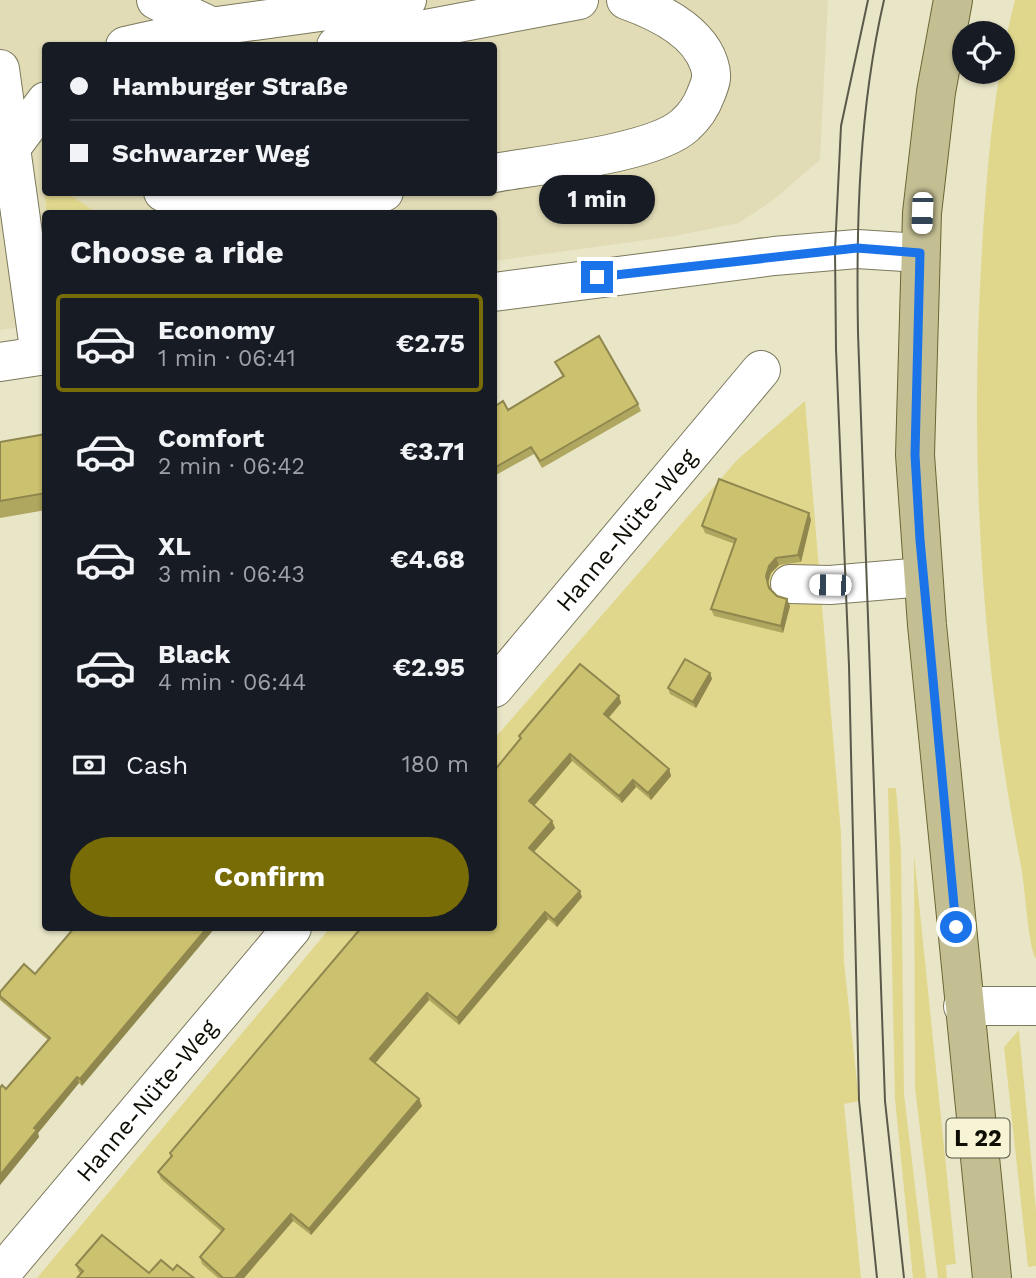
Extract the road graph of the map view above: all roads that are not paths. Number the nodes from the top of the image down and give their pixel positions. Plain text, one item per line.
1 (156, 0) edge
2 (407, 0) edge
3 (579, 0) edge
4 (626, 0) edge
5 (953, 0) edge
6 (311, 6) edge
7 (210, 26) junction
8 (142, 42) edge
9 (250, 42) edge
10 (356, 42) edge
11 (0, 69) edge
12 (42, 106) edge
13 (42, 132) edge
14 (11, 148) junction
15 (497, 173) edge
16 (172, 196) edge
17 (361, 196) edge
18 (219, 210) edge
19 (283, 210) edge
20 (920, 253) junction
21 (497, 292) edge
22 (42, 350) edge
23 (42, 356) edge
24 (0, 362) edge
25 (761, 370) dead end
26 (923, 577) junction
27 (790, 584) dead end
28 (497, 684) edge
29 (289, 931) edge
30 (963, 1006) junction
31 (1036, 1006) edge
32 (0, 1275) edge
33 (992, 1278) edge

1 - 7 street
2 - 6 street
3 - 10 street
4 - 15 street
5 - 20 main road, L 22
6 - 7 street
7 - 8 street
7 - 9 street
11 - 14 street
12 - 14 street
13 - 14 street
14 - 22 street
16 - 18 street
17 - 19 street
20 - 21 street
20 - 26 main road, L 22
23 - 24 street
25 - 28 street, Hanne-Nüte-Weg
26 - 27 street
26 - 30 main road, L 22
29 - 32 street, Hanne-Nüte-Weg
30 - 31 street
30 - 33 main road, L 22

